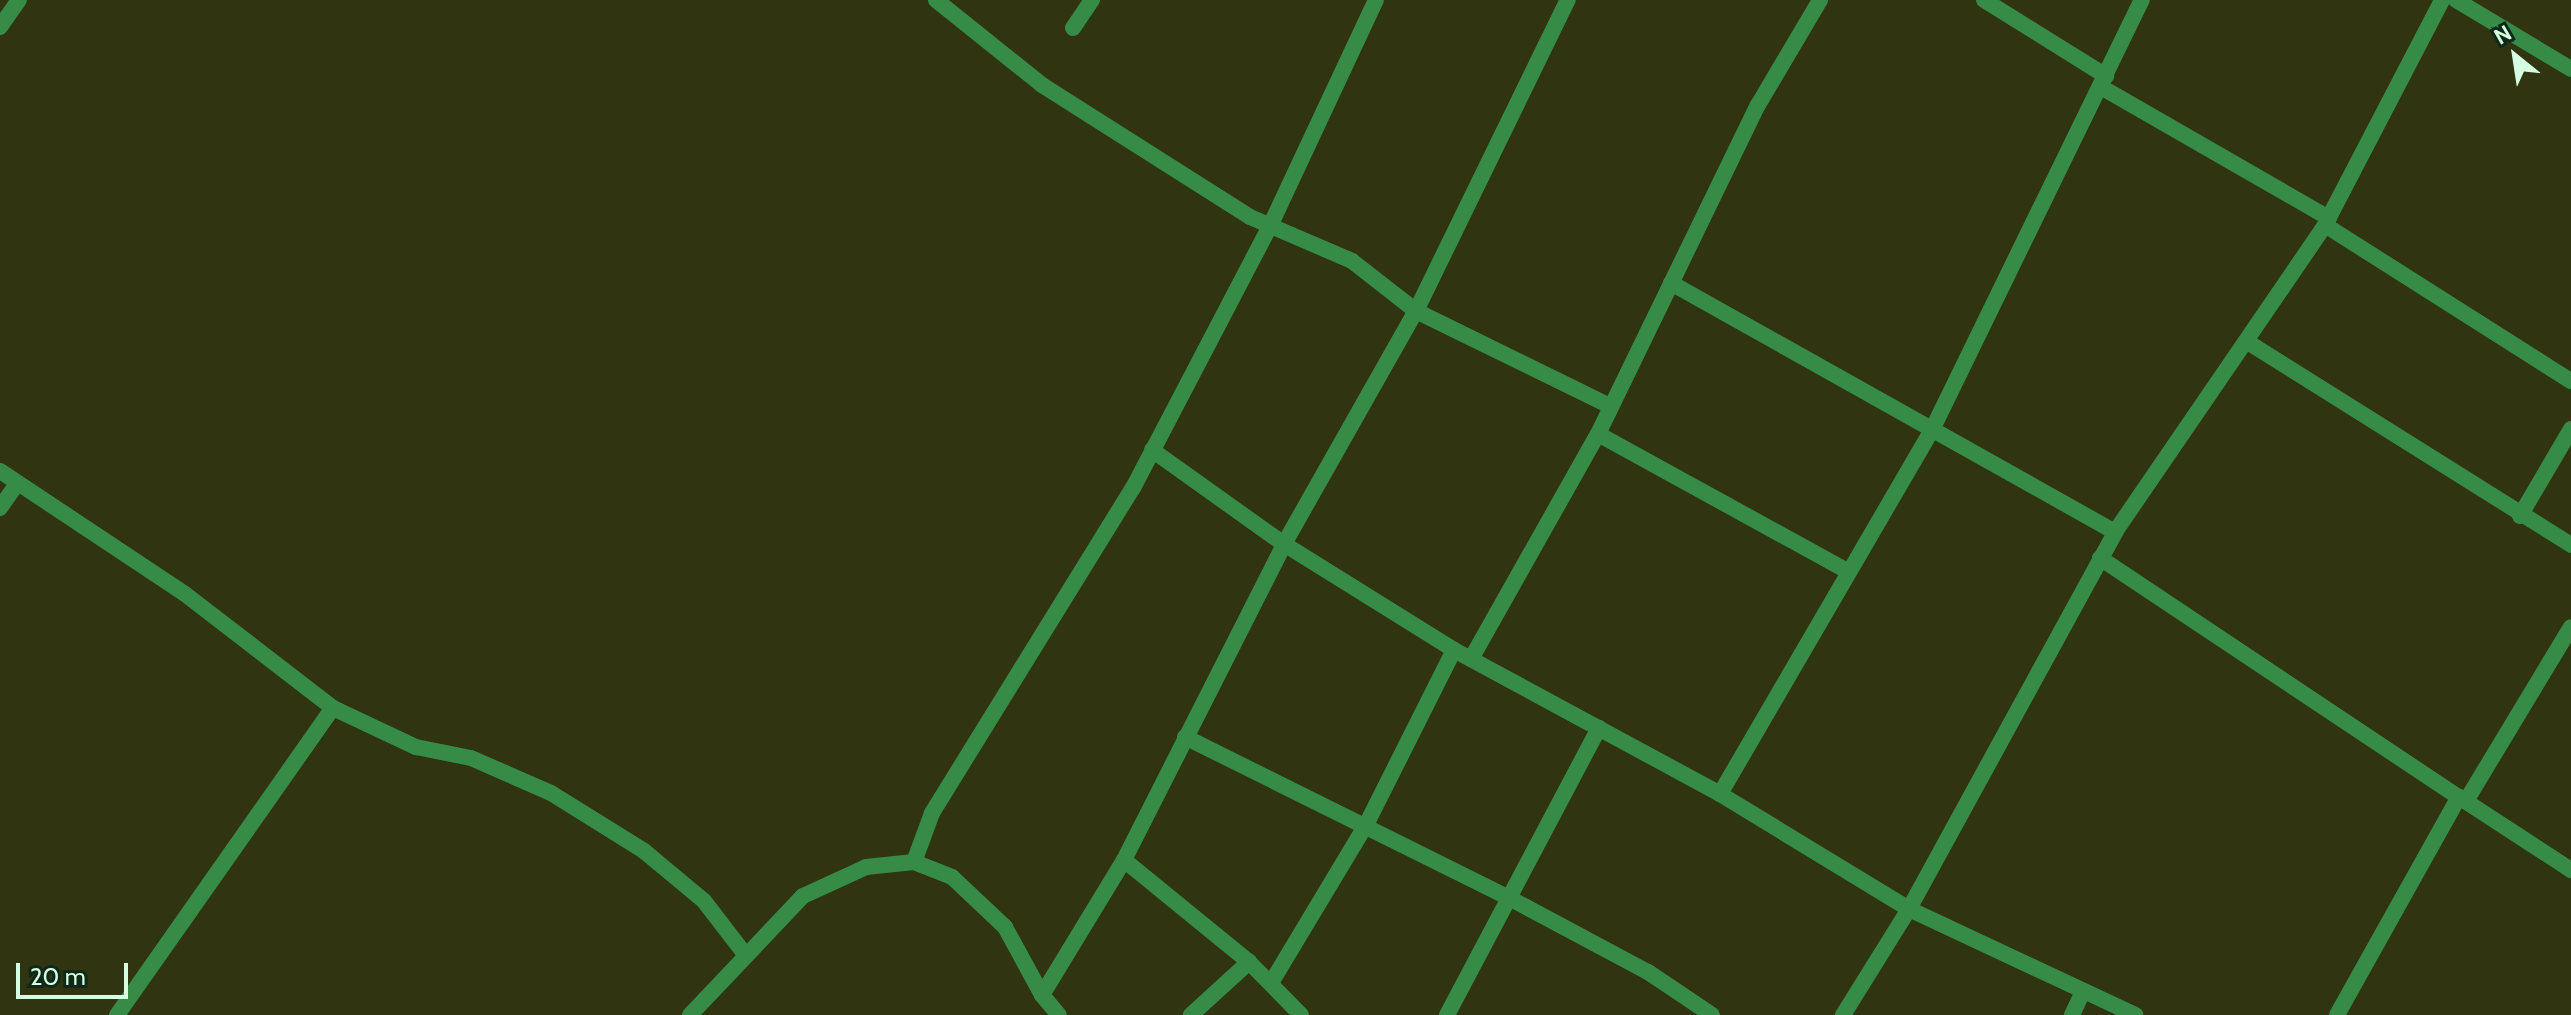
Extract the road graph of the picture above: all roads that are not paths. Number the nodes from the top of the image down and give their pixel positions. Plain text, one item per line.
1 (19, 0) edge
2 (936, 0) edge
3 (1092, 0) edge
4 (1376, 0) edge
5 (1568, 0) edge
6 (1820, 0) edge
7 (1984, 0) edge
8 (2142, 0) edge
9 (2442, 0) edge
10 (2456, 0) edge
11 (0, 27) edge
12 (1073, 28) dead end
13 (2571, 69) edge
14 (2103, 81) junction
15 (2327, 221) junction
16 (1271, 224) junction
17 (1671, 283) junction
18 (1416, 311) junction
19 (2246, 341) junction
20 (2571, 381) edge
21 (1608, 405) junction
22 (2571, 429) edge
23 (1931, 432) junction
24 (1598, 434) junction
25 (1152, 450) junction
26 (0, 471) edge
27 (17, 484) junction
28 (0, 508) edge
29 (2520, 516) junction
30 (2115, 532) junction
31 (1284, 544) junction
32 (2571, 545) edge
33 (2100, 558) junction
34 (1847, 571) junction
35 (2571, 627) edge
36 (1454, 650) junction
37 (1471, 659) junction
38 (333, 708) junction
39 (1599, 728) junction
40 (1185, 737) junction
41 (1720, 794) junction
42 (2463, 799) junction
43 (1367, 823) junction
44 (1124, 860) junction
45 (914, 862) junction
46 (2571, 870) edge
47 (1511, 899) junction
48 (1909, 909) junction
49 (744, 953) junction
50 (1249, 962) junction
51 (1271, 983) junction
52 (2083, 991) junction
53 (1042, 995) junction
54 (117, 1015) edge
55 (690, 1015) edge
56 (1059, 1015) edge
57 (1191, 1015) edge
58 (1301, 1015) edge
59 (1447, 1015) edge
60 (1712, 1015) edge
61 (1843, 1015) edge
62 (2072, 1015) edge
63 (2135, 1015) edge
64 (2337, 1015) edge

1 - 11 street
2 - 16 street
3 - 12 street
4 - 16 street
5 - 18 street
6 - 17 street
7 - 14 street
8 - 14 street
9 - 15 street
10 - 13 street
14 - 15 street
14 - 23 street
15 - 19 street
15 - 20 street
16 - 18 street
16 - 25 street
17 - 21 street
17 - 23 street
18 - 21 street
18 - 31 street
19 - 29 street
19 - 30 street
21 - 24 street
22 - 29 street
23 - 30 street
23 - 34 street
24 - 34 street
24 - 37 street
25 - 31 street
25 - 45 street
26 - 27 street
27 - 28 street
27 - 38 street
29 - 32 street
30 - 33 street
31 - 36 street
31 - 40 street
33 - 42 street
33 - 48 street
34 - 41 street
35 - 42 street
36 - 37 street
36 - 43 street
37 - 39 street
38 - 49 street
38 - 54 street
39 - 41 street
39 - 47 street
40 - 43 street
40 - 44 street
41 - 48 street
42 - 46 street
42 - 64 street
43 - 47 street
43 - 51 street
44 - 50 street
44 - 53 street
45 - 49 street
45 - 53 street
47 - 59 street
47 - 60 street
48 - 52 street
48 - 61 street
49 - 55 street
50 - 51 street
50 - 57 street
51 - 58 street
52 - 62 street
52 - 63 street
53 - 56 street

